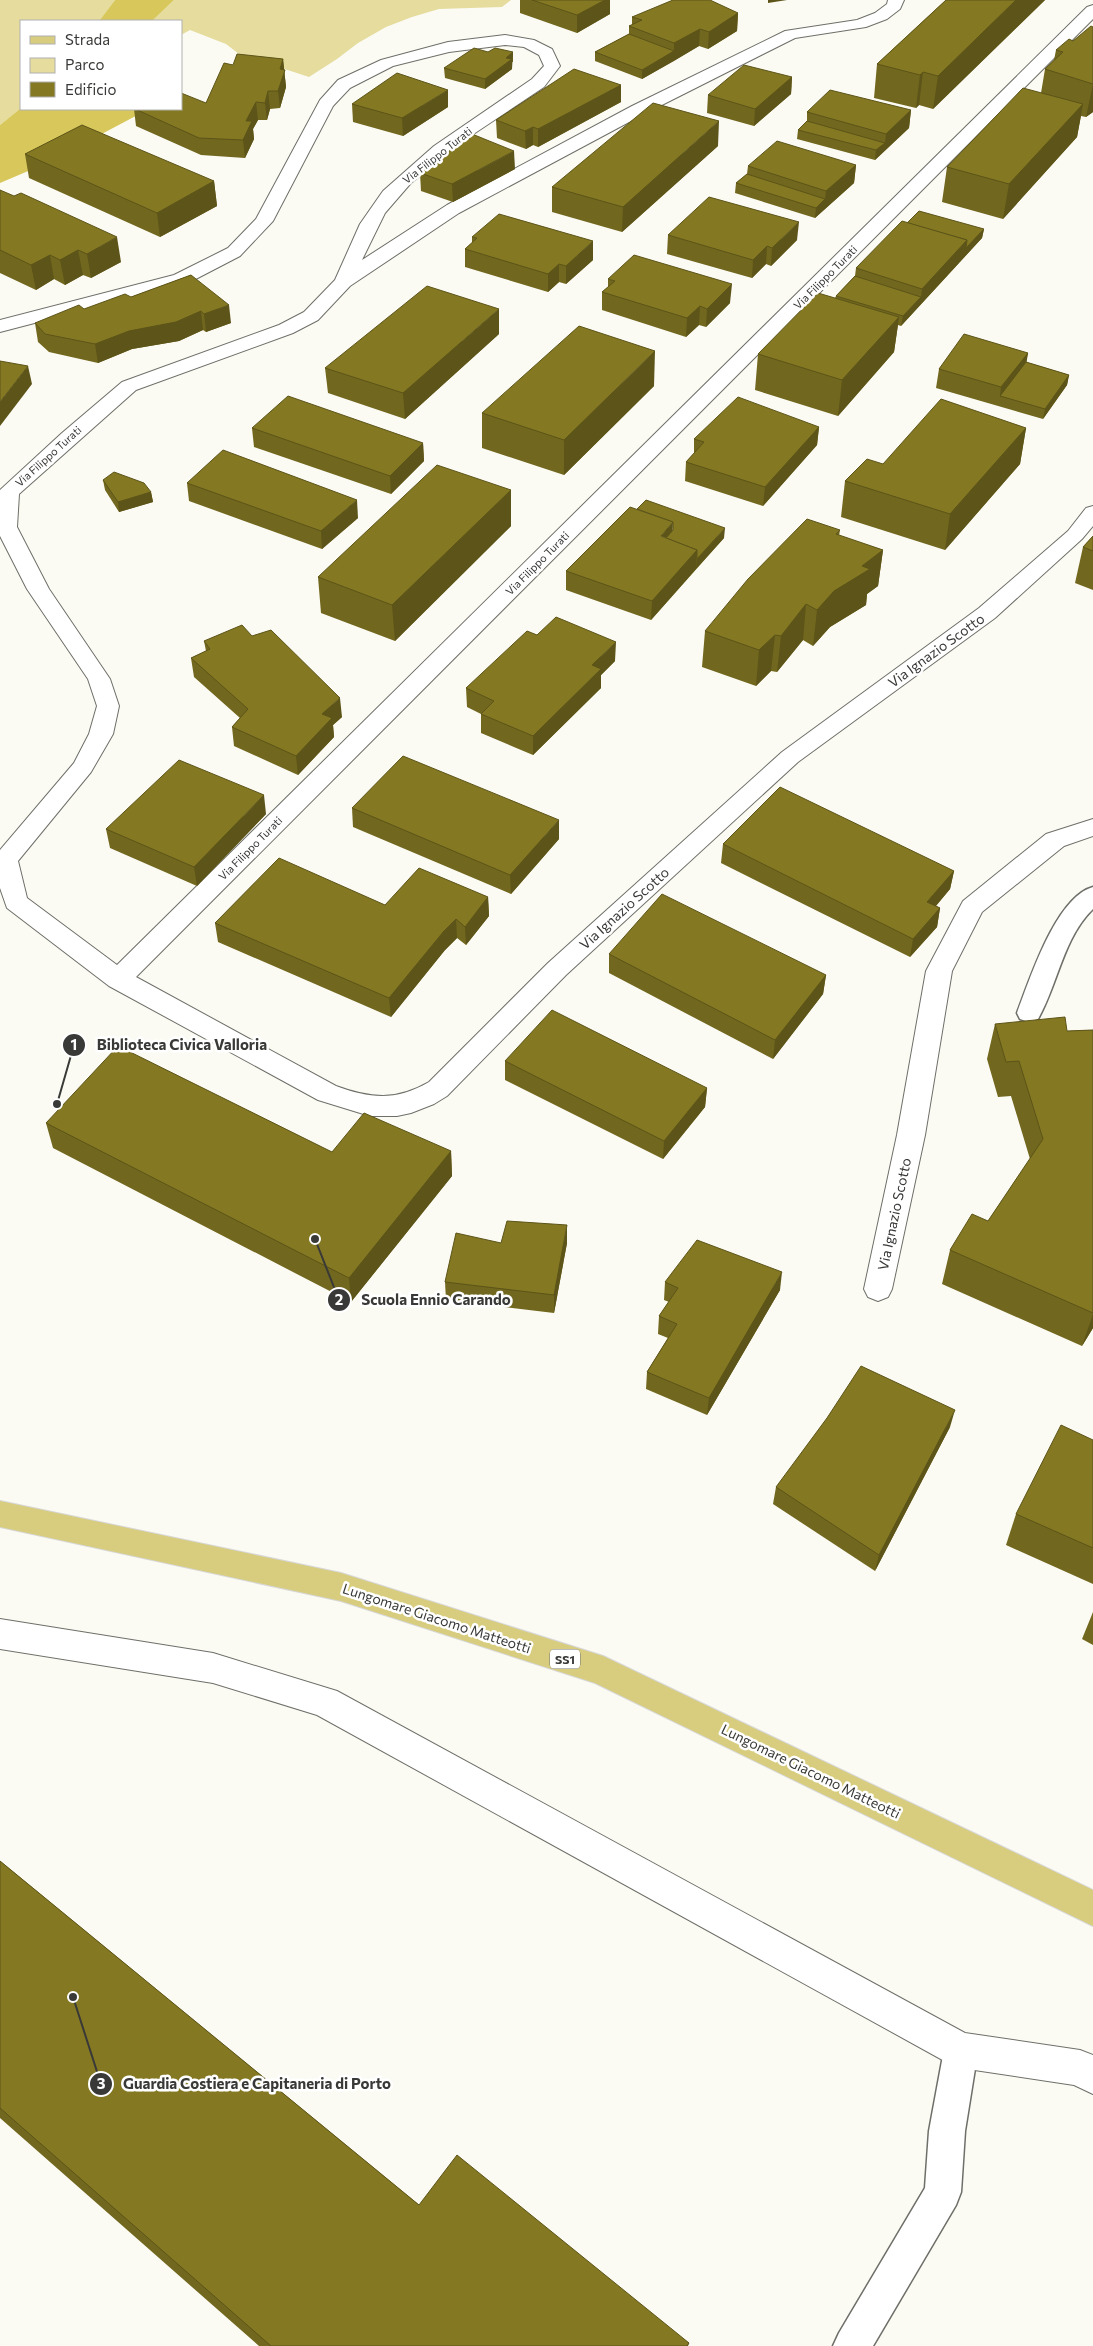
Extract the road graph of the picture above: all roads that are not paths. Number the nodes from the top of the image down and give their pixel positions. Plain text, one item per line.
1 (896, 0) edge
2 (1093, 10) edge
3 (343, 282) junction
4 (0, 326) edge
5 (1093, 512) edge
6 (1093, 827) edge
7 (1093, 895) edge
8 (118, 979) junction
9 (1029, 1013) dead end
10 (878, 1289) dead end
11 (0, 1514) edge
12 (0, 1634) edge
13 (1093, 1910) edge
14 (961, 2050) junction
15 (1093, 2076) edge
16 (852, 2346) edge

1 - 3 street, Via Filippo Turati
2 - 8 street, Via Filippo Turati
3 - 4 street, Via Filippo Turati
3 - 8 street, Via Filippo Turati
5 - 8 street, Via Ignazio Scotto
6 - 10 street, Via Ignazio Scotto
7 - 9 lane
11 - 13 main road, Lungomare Giacomo Matteotti / SS1
12 - 14 street
14 - 15 street
14 - 16 lane

